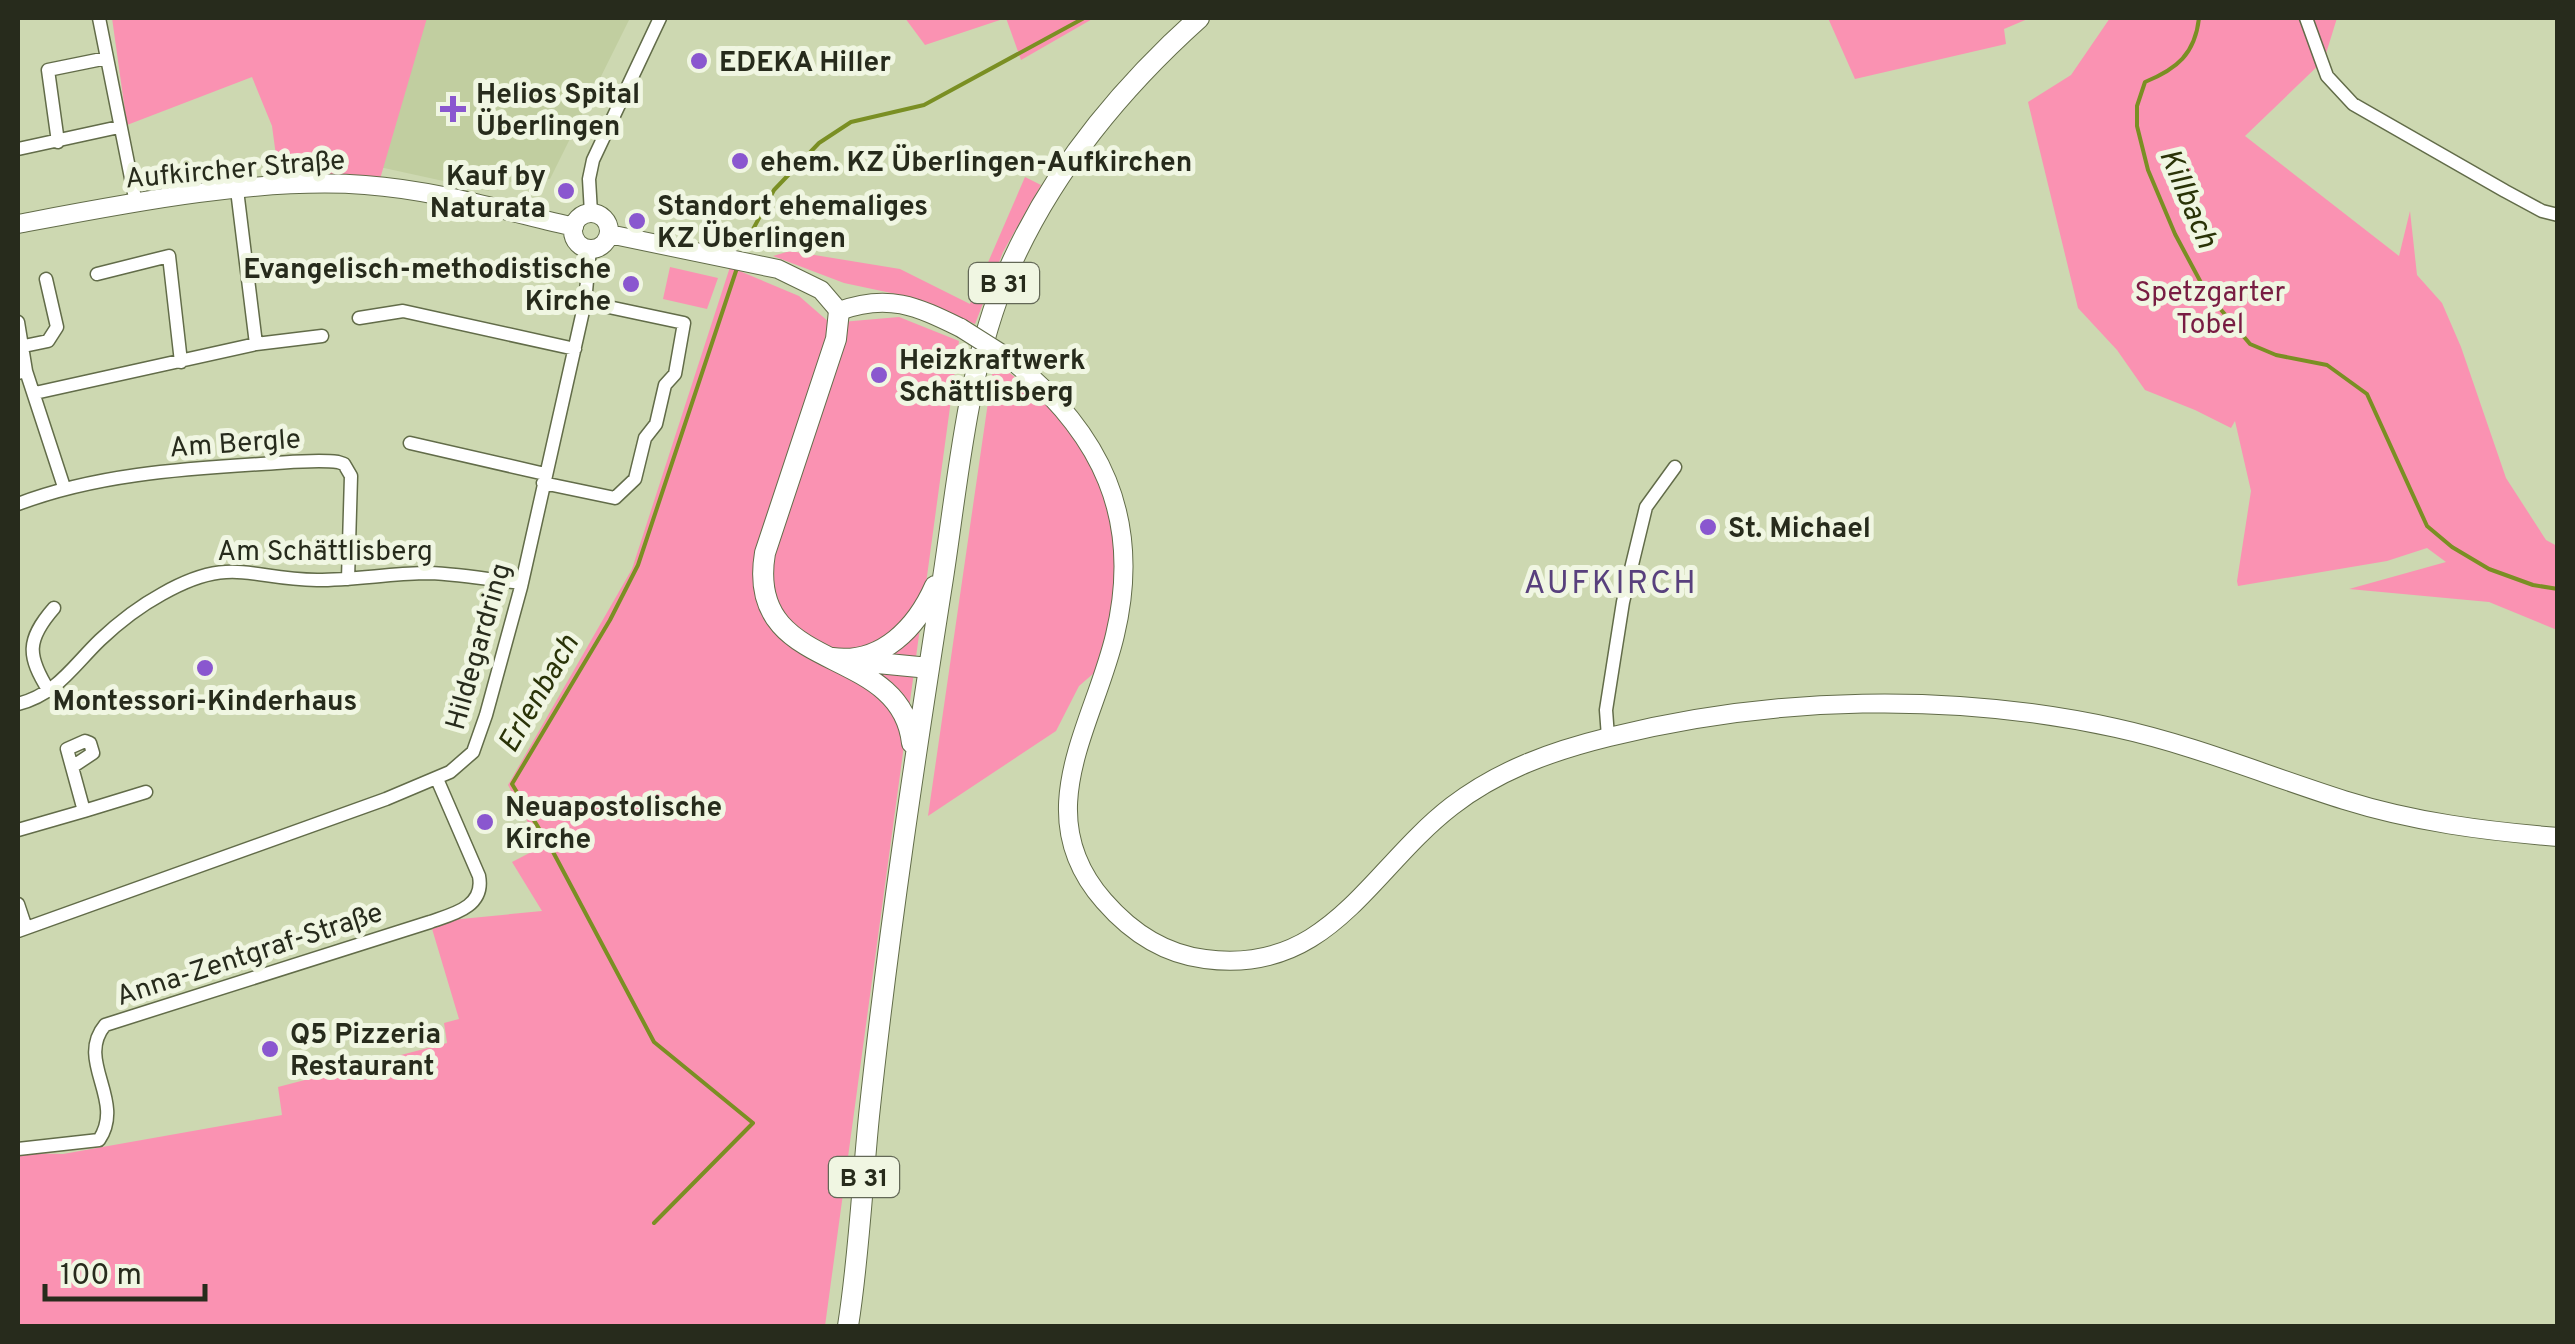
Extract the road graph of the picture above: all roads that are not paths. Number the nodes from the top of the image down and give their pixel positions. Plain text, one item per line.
1 (99, 18) edge
2 (660, 18) edge
3 (1198, 18) edge
4 (2306, 18) edge
5 (107, 58) junction
6 (120, 128) junction
7 (58, 142) junction
8 (18, 149) edge
9 (237, 190) junction
10 (136, 204) junction
11 (591, 212) junction
12 (2558, 215) edge
13 (18, 224) edge
14 (574, 227) junction
15 (609, 234) junction
16 (590, 249) junction
17 (98, 274) dead end
18 (46, 280) dead end
19 (585, 302) junction
20 (839, 311) junction
21 (359, 318) dead end
22 (18, 322) edge
23 (322, 336) dead end
24 (256, 344) junction
25 (24, 346) junction
26 (575, 349) junction
27 (181, 362) junction
28 (22, 372) edge
29 (35, 393) junction
30 (410, 443) dead end
31 (1675, 467) dead end
32 (544, 478) junction
33 (64, 486) junction
34 (18, 504) edge
35 (946, 562) junction
36 (348, 579) junction
37 (522, 583) junction
38 (54, 608) dead end
39 (845, 663) junction
40 (928, 673) junction
41 (49, 690) junction
42 (18, 704) edge
43 (1608, 737) junction
44 (72, 767) dead end
45 (437, 779) junction
46 (912, 780) junction
47 (146, 792) dead end
48 (84, 811) junction
49 (18, 830) edge
50 (2558, 838) edge
51 (18, 904) edge
52 (22, 929) edge
53 (18, 1149) edge
54 (848, 1326) edge

1 - 5 street
2 - 11 street
3 - 35 main road, B 31
4 - 12 street
5 - 6 street
5 - 7 street
6 - 7 street
6 - 10 street
7 - 8 street
9 - 10 street, Aufkircher Straße
9 - 14 street, Aufkircher Straße
9 - 24 street
10 - 13 street, Aufkircher Straße
11 - 14 street
11 - 15 street
14 - 16 street
15 - 16 street
15 - 20 street
16 - 19 street, Hildegardring
17 - 27 street
18 - 25 street
19 - 26 street, Hildegardring
19 - 32 street
20 - 39 main road
20 - 43 street, bridge
21 - 26 street
22 - 25 street
23 - 24 street
24 - 27 street
25 - 28 street
26 - 32 street, Hildegardring
27 - 29 street
28 - 29 street
29 - 33 street
30 - 32 street
31 - 43 street
32 - 37 street, Hildegardring
33 - 34 street, Am Bergle
33 - 36 street, Am Bergle
35 - 39 main road
35 - 40 main road, B 31
36 - 37 street, Am Schättlisberg
36 - 41 street, Am Schättlisberg
37 - 45 street, Hildegardring
38 - 41 street
39 - 40 main road
39 - 46 main road
40 - 46 main road, B 31
41 - 42 street, Am Schättlisberg
43 - 50 street
44 - 48 street
45 - 52 street, Hildegardring
45 - 53 street, Anna-Zentgraf-Straße
46 - 54 main road, B 31
47 - 48 street
48 - 49 street
51 - 52 street

